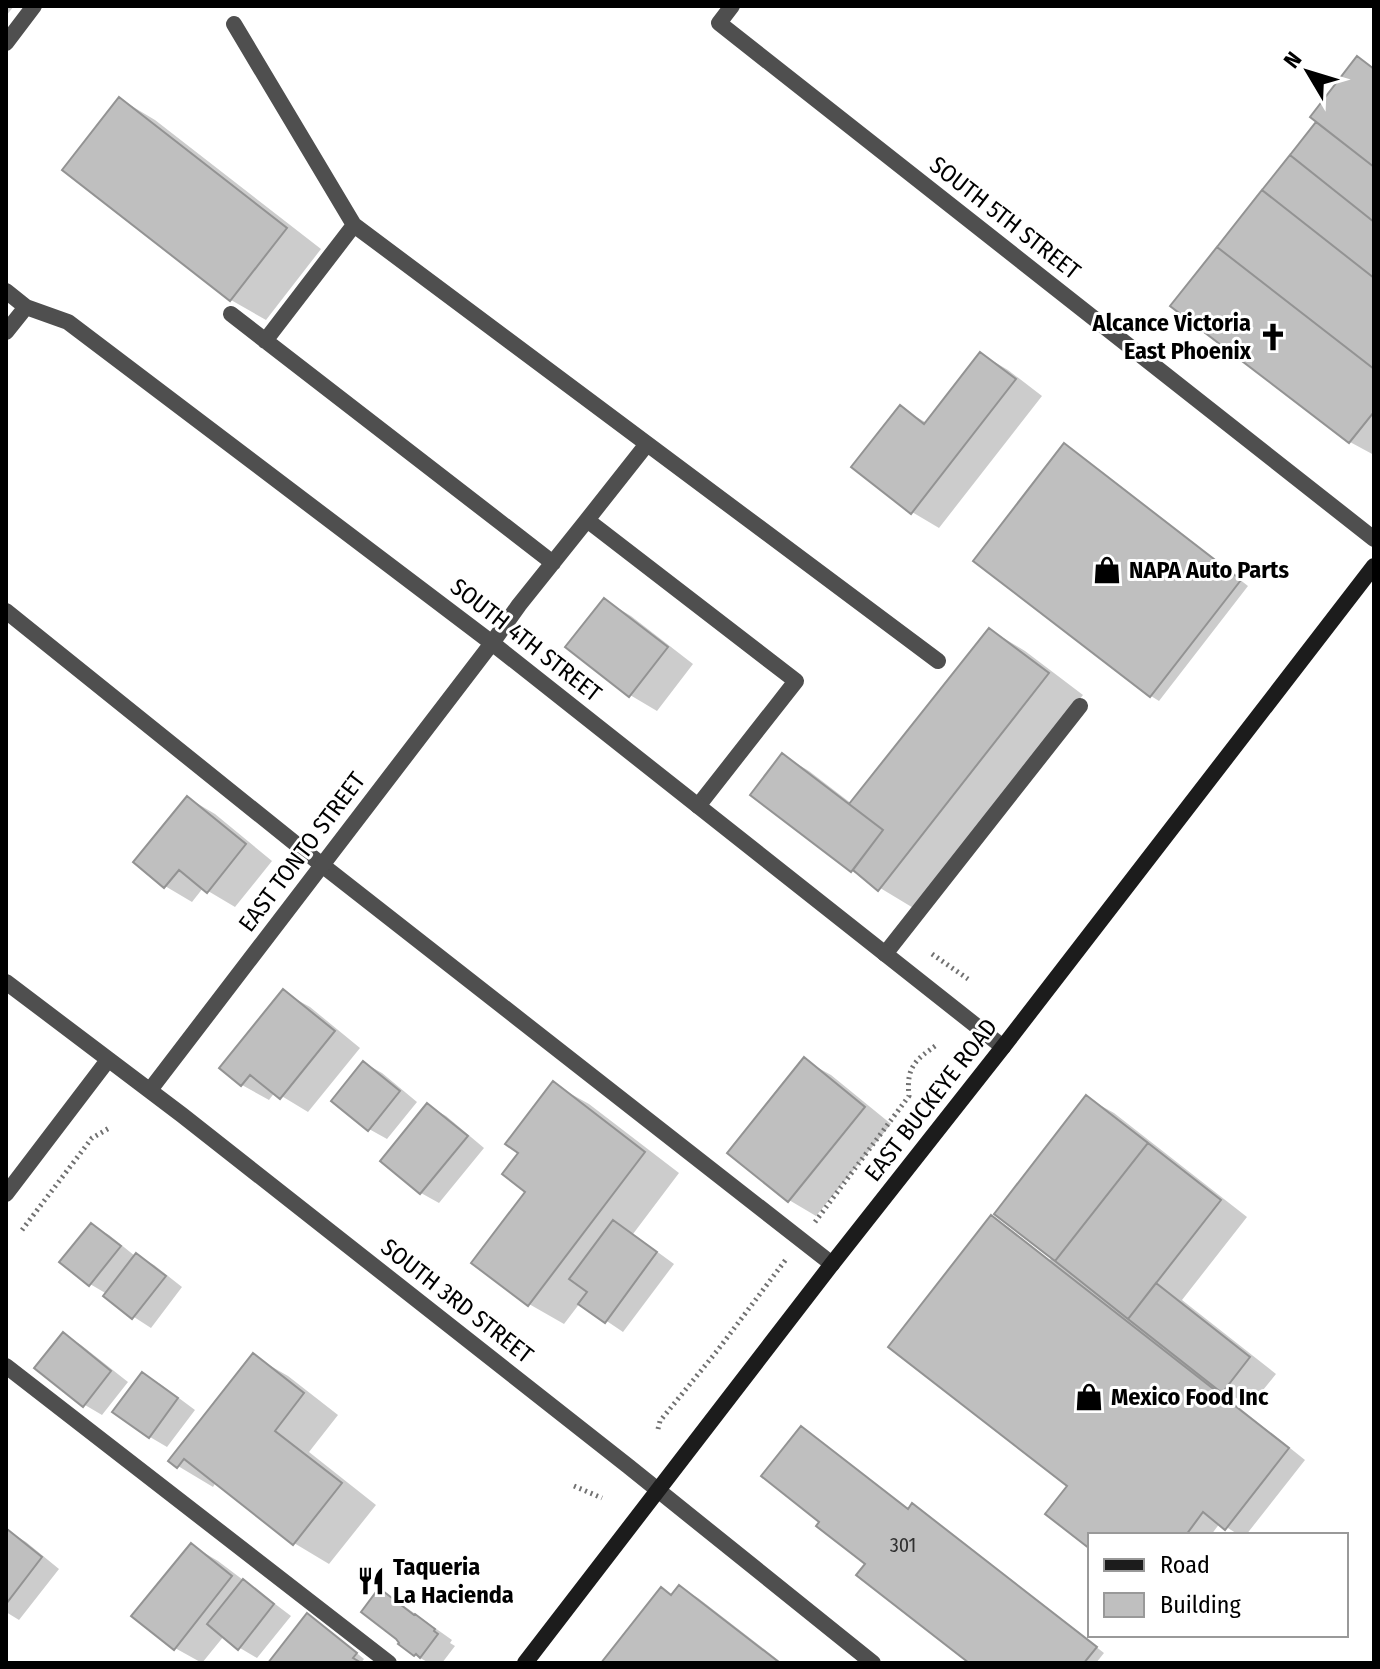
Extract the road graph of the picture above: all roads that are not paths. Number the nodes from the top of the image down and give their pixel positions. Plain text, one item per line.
1 (34, 6) edge
2 (732, 6) edge
3 (234, 24) dead end
4 (6, 43) edge
5 (354, 225) junction
6 (6, 291) edge
7 (26, 307) junction
8 (231, 314) dead end
9 (6, 332) edge
10 (265, 341) junction
11 (647, 444) junction
12 (587, 520) junction
13 (1374, 539) edge
14 (553, 563) junction
15 (1374, 566) edge
16 (1368, 585) edge
17 (6, 611) edge
18 (492, 643) junction
19 (938, 661) dead end
20 (1080, 706) dead end
21 (698, 806) junction
22 (322, 865) junction
23 (885, 954) junction
24 (6, 982) edge
25 (1003, 1047) junction
26 (108, 1060) junction
27 (150, 1090) junction
28 (6, 1194) edge
29 (832, 1264) junction
30 (6, 1366) edge
31 (658, 1490) junction
32 (389, 1663) edge
33 (525, 1663) edge
34 (873, 1663) edge

1 - 4 street
2 - 13 street, SOUTH 5TH STREET
3 - 5 street
5 - 10 street
5 - 11 street
6 - 7 street, SOUTH 4TH STREET
7 - 9 street
7 - 18 street, SOUTH 4TH STREET
8 - 10 street
10 - 14 street
11 - 12 street, EAST TONTO STREET
11 - 19 street
12 - 14 street, EAST TONTO STREET
12 - 21 street
14 - 18 street, EAST TONTO STREET
15 - 16 main road, EAST BUCKEYE ROAD
16 - 25 main road, EAST BUCKEYE ROAD
17 - 22 street
18 - 21 street, SOUTH 4TH STREET
18 - 22 street, EAST TONTO STREET
20 - 23 street
21 - 23 street, SOUTH 4TH STREET
22 - 27 street, EAST TONTO STREET
22 - 29 street
23 - 25 street, SOUTH 4TH STREET
24 - 26 street, SOUTH 3RD STREET
25 - 29 main road, EAST BUCKEYE ROAD
26 - 27 street, SOUTH 3RD STREET
26 - 28 street
27 - 31 street, SOUTH 3RD STREET
29 - 31 main road, EAST BUCKEYE ROAD
30 - 32 street
31 - 33 main road, EAST BUCKEYE ROAD
31 - 34 street, SOUTH 3RD STREET

